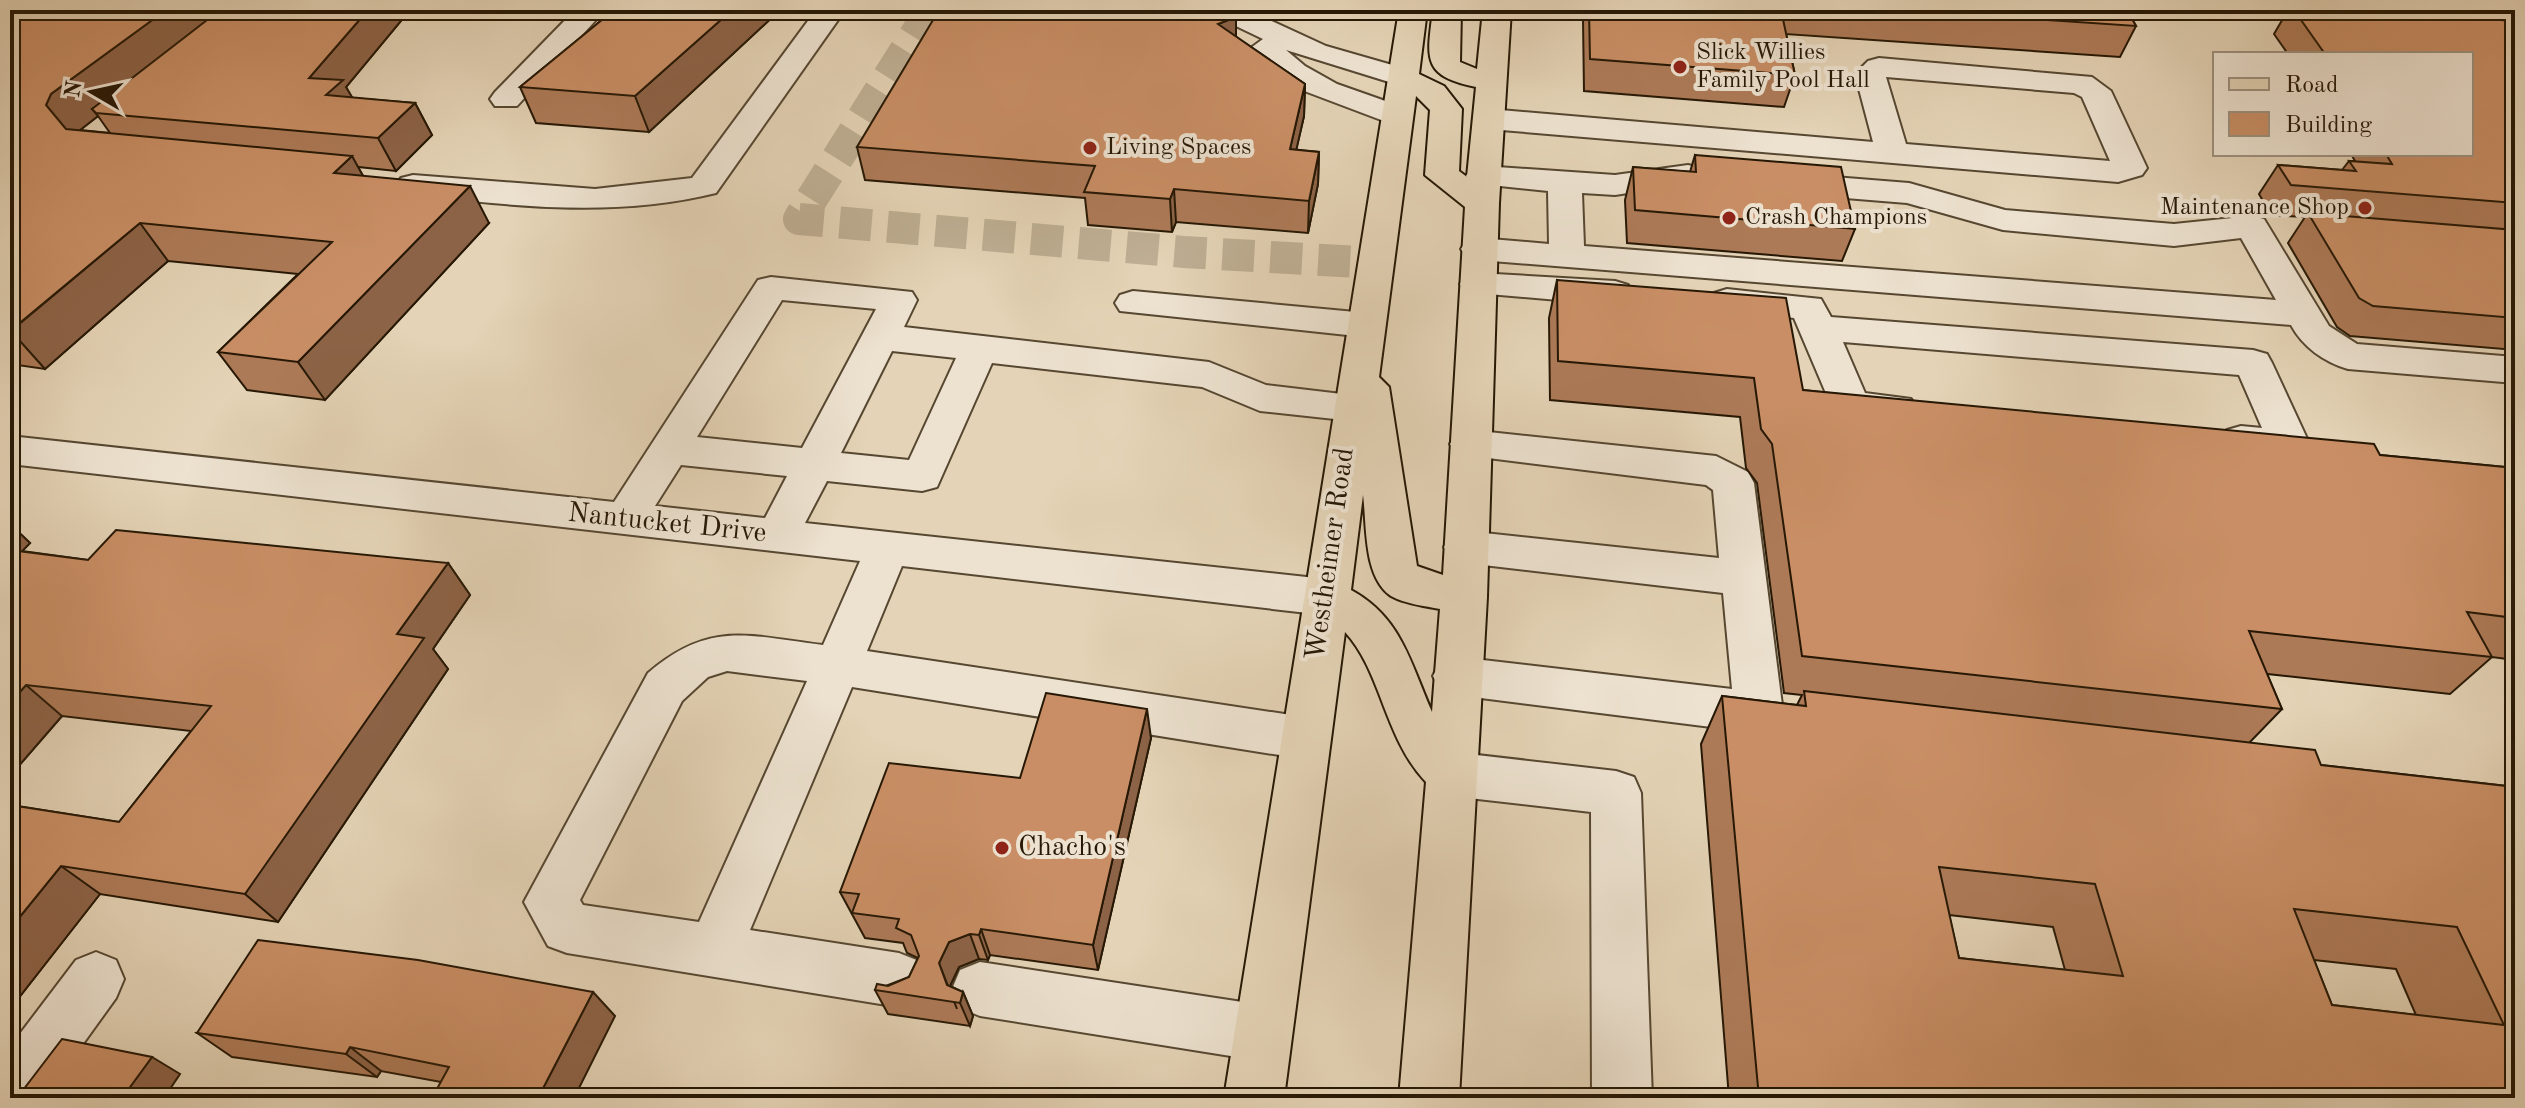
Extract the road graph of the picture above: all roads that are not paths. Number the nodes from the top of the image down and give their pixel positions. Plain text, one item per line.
1 (591, 10) edge
2 (831, 10) edge
3 (1299, 10) edge
4 (1413, 10) edge
5 (1447, 10) edge
6 (1497, 10) edge
7 (1237, 17) edge
8 (1290, 40) junction
9 (1402, 77) junction
10 (1493, 80) junction
11 (506, 99) dead end
12 (1397, 116) junction
13 (1489, 119) junction
14 (1892, 153) junction
15 (1565, 182) junction
16 (389, 183) edge
17 (1482, 190) junction
18 (2252, 226) junction
19 (2298, 230) dead end
20 (1567, 256) junction
21 (1478, 266) junction
22 (1133, 303) dead end
23 (2303, 314) junction
24 (1817, 328) junction
25 (1364, 335) junction
26 (879, 337) junction
27 (980, 347) junction
28 (2515, 370) edge
29 (1353, 407) junction
30 (1929, 412) edge
31 (2212, 438) edge
32 (1470, 444) junction
33 (669, 449) junction
34 (10, 450) edge
35 (814, 465) junction
36 (625, 519) junction
37 (777, 536) junction
38 (1466, 547) junction
39 (888, 548) junction
40 (1745, 578) junction
41 (1325, 597) junction
42 (1464, 597) junction
43 (835, 665) junction
44 (1457, 676) junction
45 (1304, 738) junction
46 (1451, 774) junction
47 (714, 950) junction
48 (96, 979) dead end
49 (899, 980) edge
50 (980, 989) dead end
51 (1262, 1033) junction
52 (10, 1095) edge
53 (1254, 1098) edge
54 (1429, 1098) edge
55 (1622, 1098) edge

1 - 11 street
2 - 16 street
3 - 8 street
4 - 9 main road, Westheimer Road
5 - 10 main road
6 - 10 main road
7 - 8 street
7 - 12 street
8 - 9 street
9 - 12 main road, Westheimer Road
9 - 17 main road
10 - 13 main road
12 - 25 main road, Westheimer Road
13 - 14 street
13 - 17 main road
14 - 14 street
15 - 17 street
15 - 18 street
15 - 20 street
17 - 21 main road
18 - 19 street
18 - 23 street
20 - 21 street
20 - 23 street
21 - 24 street
21 - 32 main road
22 - 25 street
23 - 28 street
24 - 30 street
24 - 31 street
25 - 29 main road, Westheimer Road
25 - 42 main road
26 - 27 street
26 - 33 street
26 - 35 street
27 - 29 street
27 - 35 street
29 - 41 main road, Westheimer Road
32 - 38 main road
32 - 40 street
33 - 35 street
33 - 36 street
34 - 36 street, Nantucket Drive
35 - 37 street
36 - 37 street, Nantucket Drive
37 - 39 street, Nantucket Drive
38 - 40 street
38 - 42 main road
39 - 41 street, Nantucket Drive
39 - 43 street
40 - 44 street
41 - 45 main road, Westheimer Road
41 - 46 main road
42 - 44 main road
43 - 45 street
43 - 47 street
43 - 47 street
44 - 46 main road
45 - 51 main road, Westheimer Road
46 - 54 main road
46 - 55 street
47 - 49 street
48 - 52 street
50 - 51 street
51 - 53 main road, Westheimer Road

